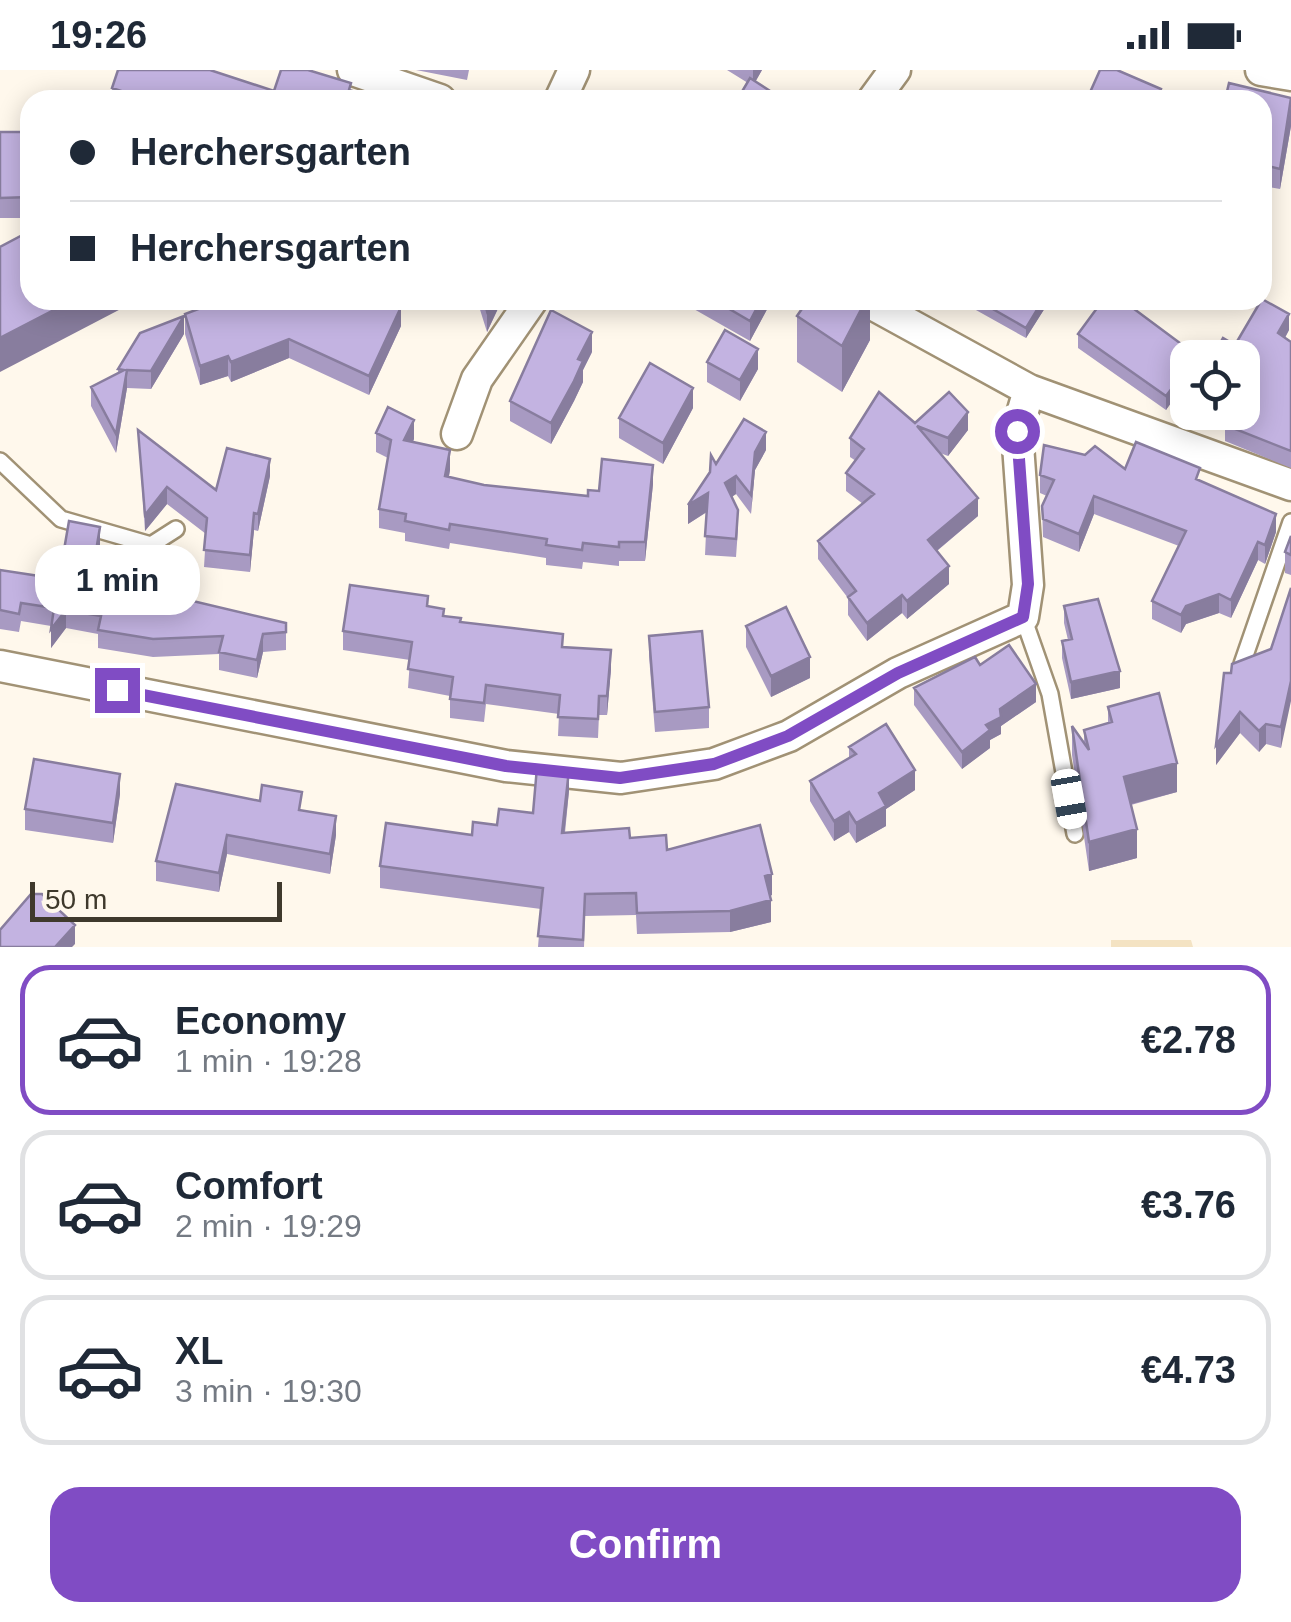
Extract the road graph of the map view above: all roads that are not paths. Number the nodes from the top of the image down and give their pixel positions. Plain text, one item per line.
1 (353, 70) edge
2 (1262, 70) edge
3 (1291, 75) edge
4 (411, 90) edge
5 (525, 310) edge
6 (883, 310) edge
7 (1029, 390) junction
8 (456, 434) dead end
9 (0, 461) edge
10 (1291, 486) edge
11 (1291, 522) edge
12 (176, 530) dead end
13 (1023, 617) junction
14 (1242, 664) edge
15 (0, 666) edge
16 (1075, 834) dead end

1 - 4 street
2 - 3 street
5 - 8 street
6 - 7 street
7 - 10 street
7 - 13 street
9 - 12 lane
11 - 14 lane
13 - 15 street
13 - 16 lane

